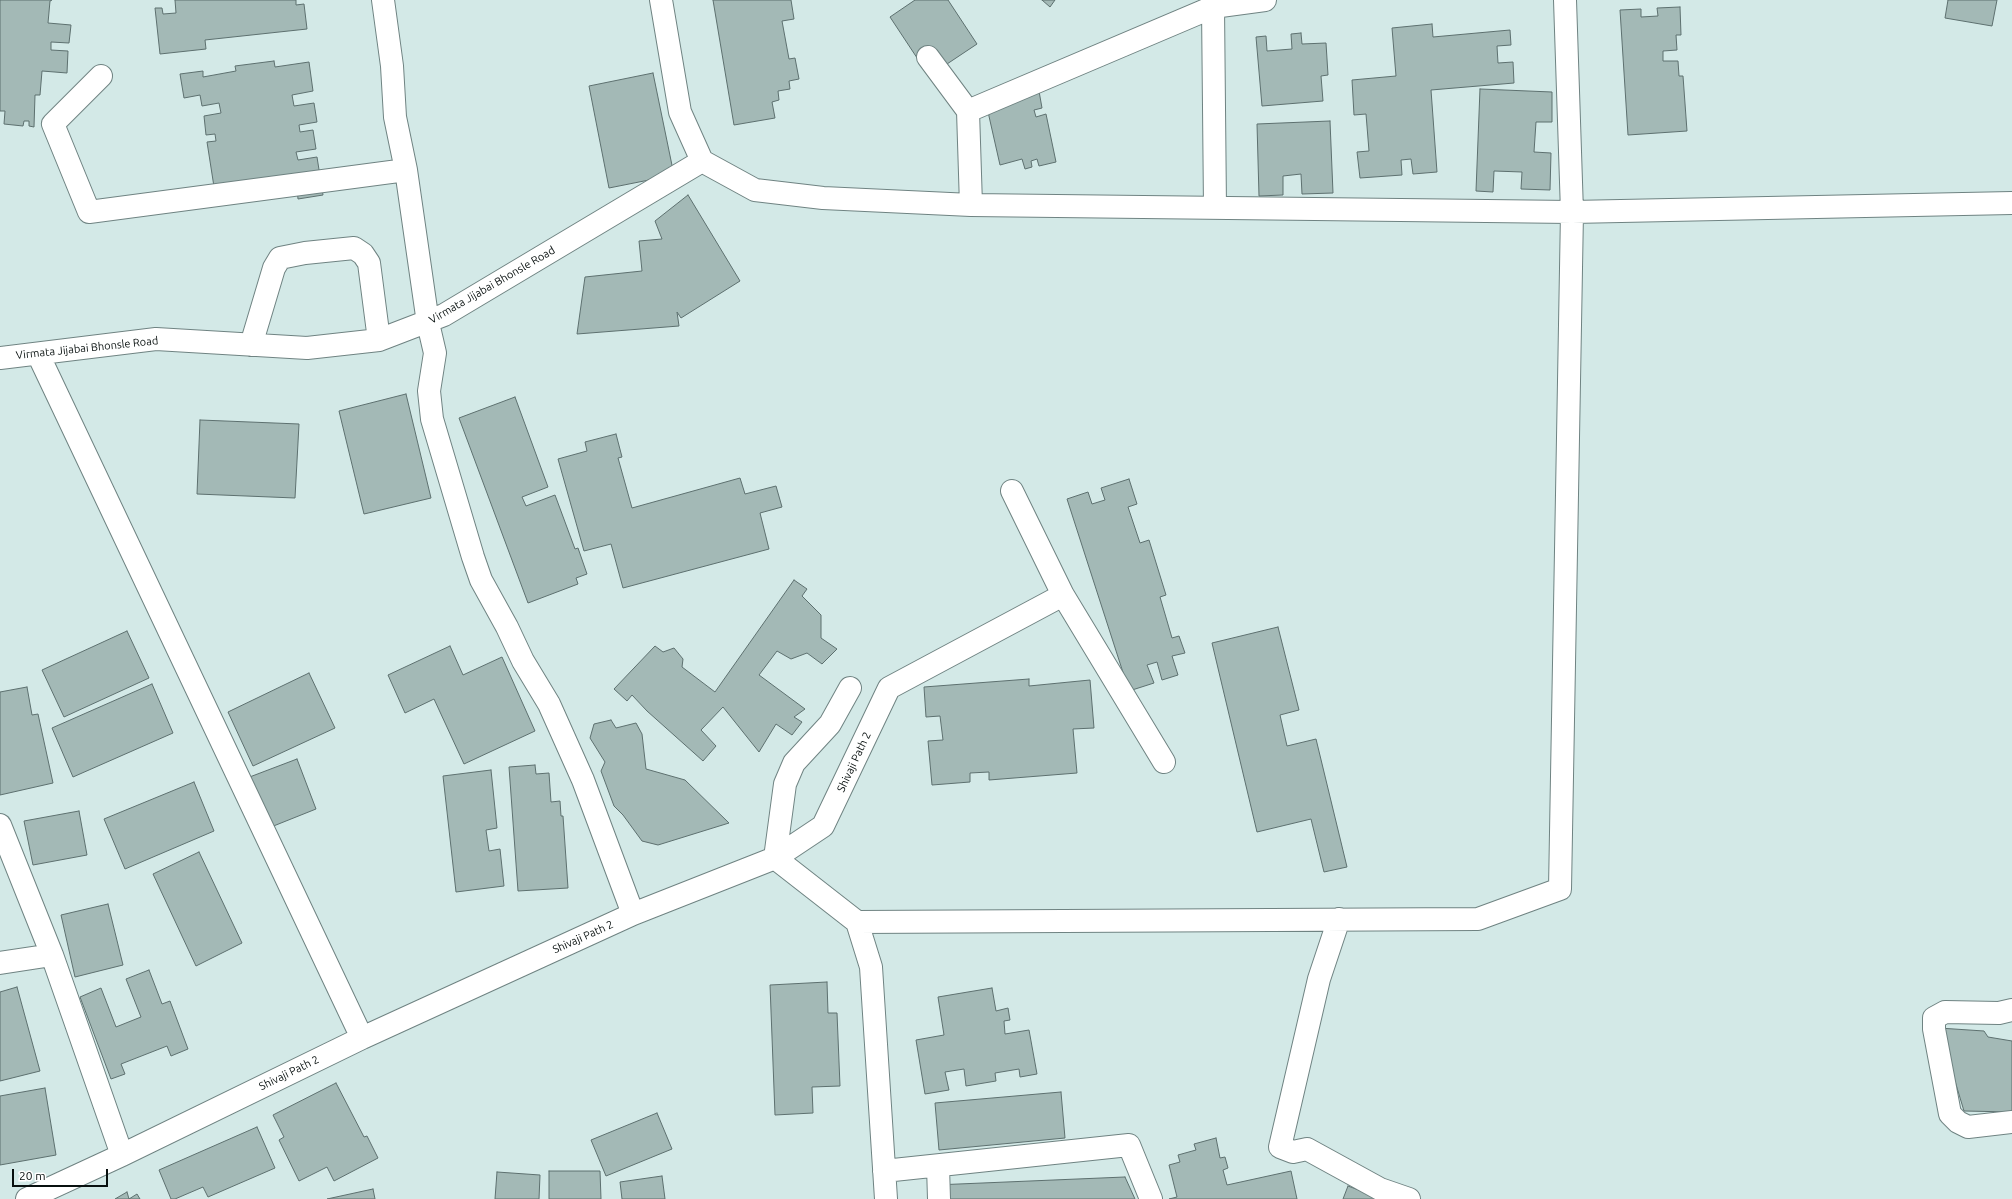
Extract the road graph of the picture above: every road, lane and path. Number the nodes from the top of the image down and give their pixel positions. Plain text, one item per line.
1 (382, 0) edge
2 (662, 0) edge
3 (1265, 0) edge
4 (1565, 0) edge
5 (1213, 7) junction
6 (928, 57) dead end
7 (101, 76) dead end
8 (968, 111) junction
9 (702, 161) junction
10 (406, 170) junction
11 (2012, 203) edge
12 (971, 205) junction
13 (1215, 208) junction
14 (1572, 212) junction
15 (428, 323) junction
16 (379, 340) junction
17 (251, 345) junction
18 (38, 354) junction
19 (0, 358) edge
20 (1012, 491) dead end
21 (1063, 595) junction
22 (850, 688) dead end
23 (1164, 762) dead end
24 (0, 825) edge
25 (775, 858) junction
26 (633, 914) junction
27 (1339, 919) junction
28 (857, 922) junction
29 (52, 956) junction
30 (0, 963) edge
31 (2012, 1010) edge
32 (362, 1038) junction
33 (2012, 1122) edge
34 (122, 1155) junction
35 (938, 1166) junction
36 (884, 1171) junction
37 (27, 1199) edge
38 (886, 1199) edge
39 (939, 1199) edge
40 (1151, 1199) edge
41 (1409, 1199) edge

1 - 10 street
2 - 9 street
3 - 5 street
4 - 14 street
5 - 8 street
5 - 13 street
6 - 8 street
7 - 10 street
8 - 12 street
9 - 12 street
9 - 15 street, Virmata Jijabai Bhonsle Road
10 - 15 street
11 - 14 street
12 - 13 street
13 - 14 street
14 - 27 street
15 - 16 street, Virmata Jijabai Bhonsle Road
15 - 26 street
16 - 17 street, Virmata Jijabai Bhonsle Road
16 - 17 street
17 - 18 street, Virmata Jijabai Bhonsle Road
18 - 19 street, Virmata Jijabai Bhonsle Road
18 - 32 street
20 - 21 street
21 - 23 street
21 - 25 street, Shivaji Path 2
22 - 25 street
24 - 29 street
25 - 26 street, Shivaji Path 2
25 - 28 street
26 - 32 street, Shivaji Path 2
27 - 28 street
27 - 41 street
28 - 36 street
29 - 30 street
29 - 34 street
31 - 33 street
32 - 34 street, Shivaji Path 2
34 - 37 street, Shivaji Path 2
35 - 36 street
35 - 39 street
35 - 40 street
36 - 38 street

